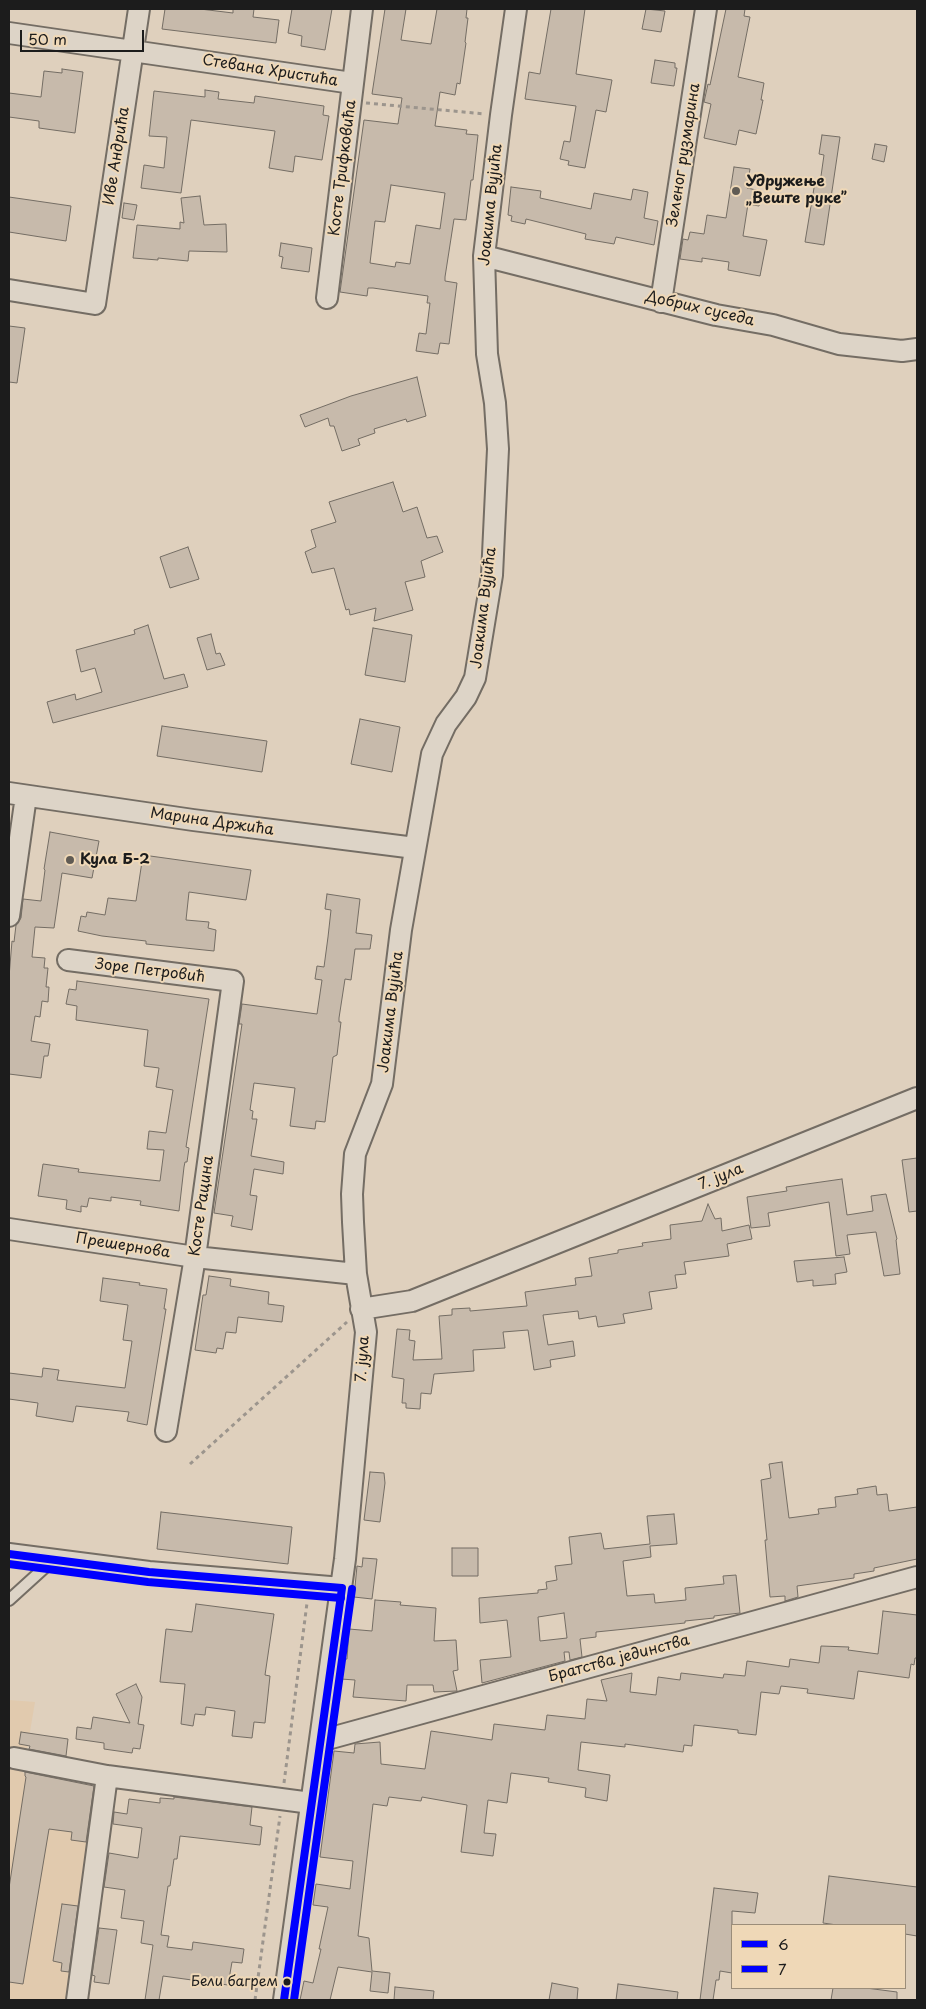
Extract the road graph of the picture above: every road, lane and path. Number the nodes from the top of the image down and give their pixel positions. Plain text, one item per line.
1 (139, 9) edge
2 (362, 9) edge
3 (516, 9) edge
4 (706, 9) edge
5 (9, 33) edge
6 (133, 50) junction
7 (352, 92) junction
8 (501, 115) junction
9 (484, 256) junction
10 (9, 290) edge
11 (327, 298) dead end
12 (661, 302) junction
13 (917, 349) edge
14 (17, 795) edge
15 (415, 848) junction
16 (9, 916) edge
17 (68, 960) dead end
18 (233, 981) joint
19 (917, 1098) edge
20 (9, 1229) edge
21 (195, 1257) junction
22 (356, 1274) junction
23 (362, 1309) junction
24 (166, 1431) dead end
25 (190, 1464) dead end
26 (9, 1554) edge
27 (53, 1560) junction
28 (917, 1576) edge
29 (342, 1588) junction
30 (9, 1600) edge
31 (320, 1741) junction
32 (14, 1758) dead end
33 (108, 1776) junction
34 (311, 1804) junction
35 (77, 2000) edge
36 (284, 2000) edge

1 - 6 street, Иве Андрића
2 - 7 street, Косте Трифковића
3 - 8 street, Јоакима Вујића
4 - 12 street, Зеленог рузмарина
5 - 6 street, Стевана Христића
6 - 7 street, Стевана Христића
6 - 10 street, Иве Андрића
7 - 8 path
7 - 11 street, Косте Трифковића
8 - 9 street, Јоакима Вујића
9 - 12 street, Добрих суседа
9 - 15 street, Јоакима Вујића
12 - 13 street, Добрих суседа
14 - 15 street, Марина Држића
14 - 16 street
15 - 22 street, Јоакима Вујића
17 - 18 street, Зоре Петровић
18 - 21 street, Косте Рацина
19 - 23 street, 7. јула
20 - 21 street, Прешернова
21 - 22 street, Прешернова
21 - 24 street, Косте Рацина
22 - 23 street, Јоакима Вујића
23 - 25 path
23 - 29 street, 7. јула
26 - 27 street
27 - 29 street
27 - 30 lane
28 - 31 street, Братства јединства
29 - 31 street, 7. јула
31 - 34 street, 7. јула
32 - 33 street
33 - 34 street
33 - 35 street
34 - 36 street, 7. јула

